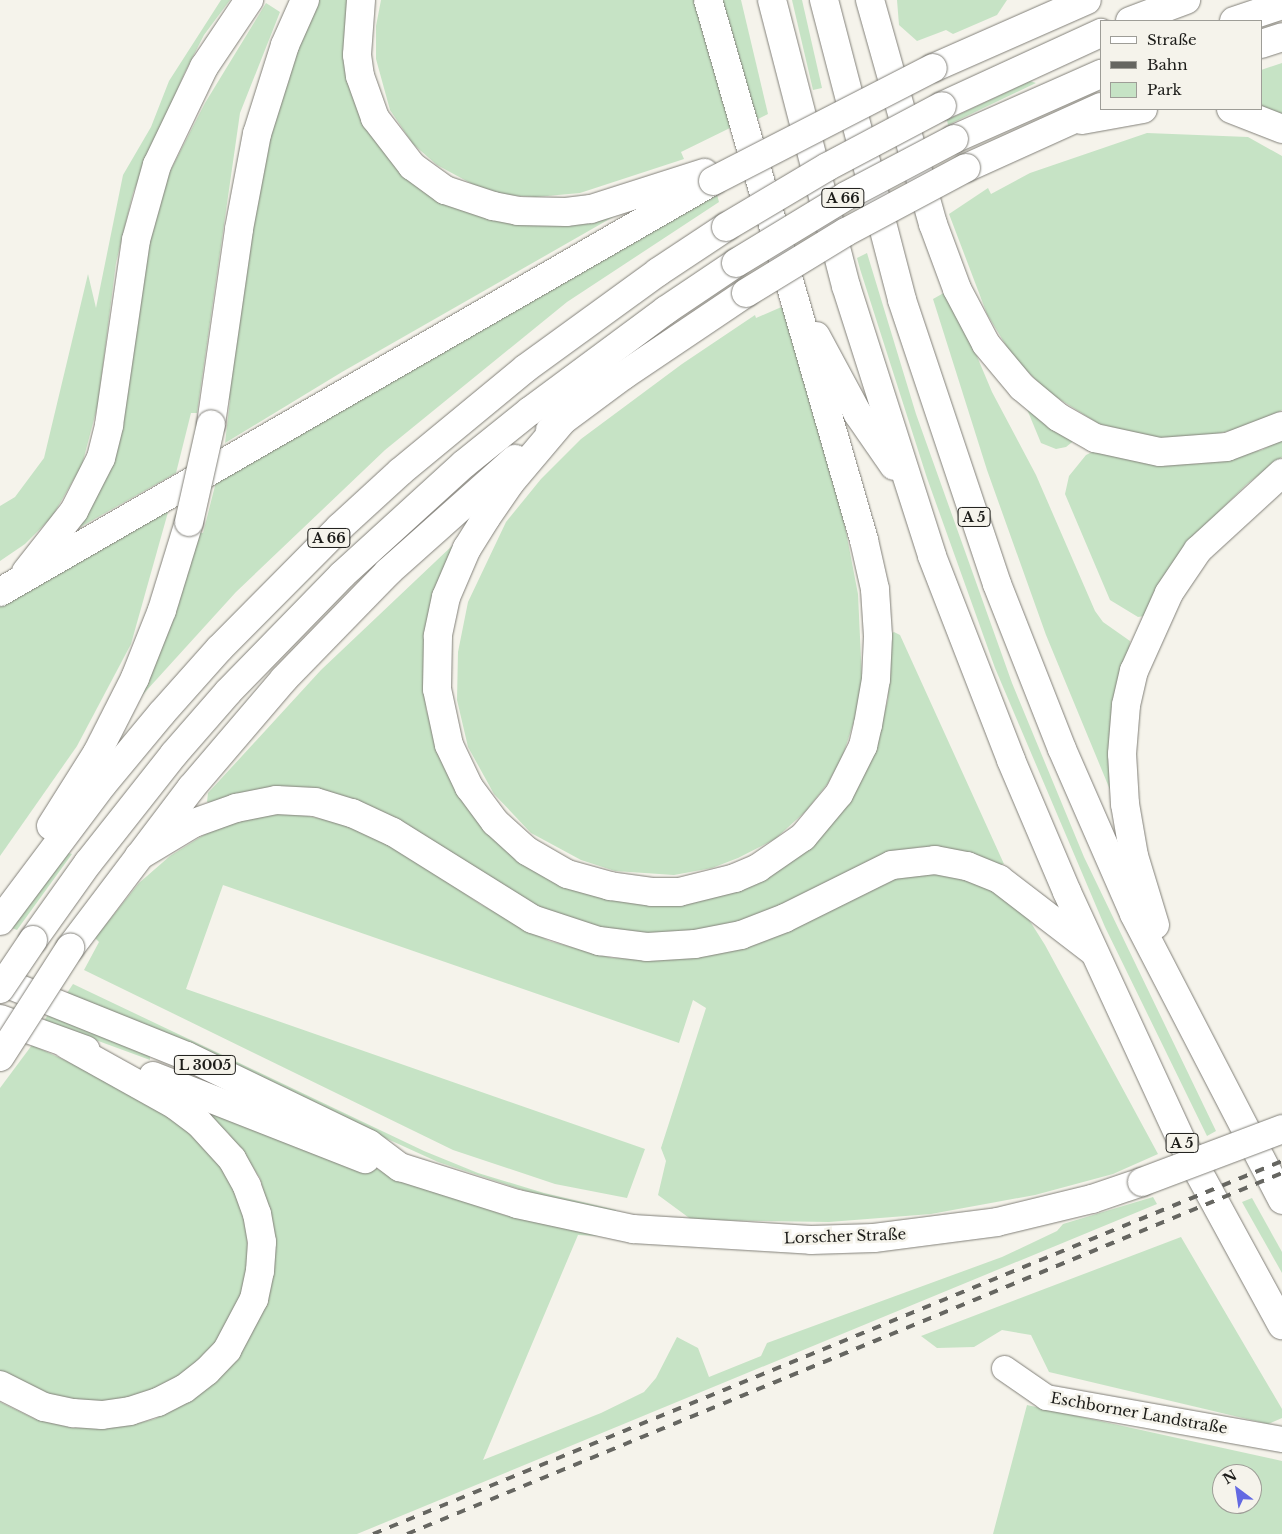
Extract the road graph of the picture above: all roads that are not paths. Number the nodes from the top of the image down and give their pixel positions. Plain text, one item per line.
1 (250, 0) edge
2 (305, 0) edge
3 (362, 0) edge
4 (708, 0) edge
5 (772, 0) edge
6 (824, 0) edge
7 (870, 0) edge
8 (1087, 0) edge
9 (1186, 0) edge
10 (1282, 5) edge
11 (1133, 20) edge
12 (1237, 20) edge
13 (1100, 33) edge
14 (1282, 37) edge
15 (1262, 44) edge
16 (1100, 74) edge
17 (1100, 107) edge
18 (1137, 110) edge
19 (1234, 110) edge
20 (1061, 123) junction
21 (1282, 129) edge
22 (712, 176) junction
23 (796, 299) junction
24 (564, 419) junction
25 (1282, 426) edge
26 (1282, 473) edge
27 (910, 487) junction
28 (9, 587) edge
29 (139, 856) junction
30 (0, 919) edge
31 (1096, 954) junction
32 (0, 981) edge
33 (0, 989) edge
34 (1186, 1011) junction
35 (0, 1019) edge
36 (67, 1045) junction
37 (0, 1057) edge
38 (1282, 1129) edge
39 (400, 1166) junction
40 (1282, 1200) edge
41 (1282, 1325) edge
42 (1004, 1368) dead end
43 (0, 1385) edge
44 (1282, 1439) edge

1 - 28 main road
2 - 30 main road, bridge
3 - 22 main road
4 - 23 main road
5 - 27 main road, A 5
6 - 34 main road, A 5
7 - 25 main road
8 - 22 main road, bridge
9 - 11 main road
10 - 12 main road
13 - 30 main road, A 66, bridge
14 - 15 main road
16 - 33 main road, A 66, bridge
17 - 20 main road
18 - 20 main road
19 - 21 main road
20 - 24 main road, bridge
22 - 28 main road
23 - 24 main road
23 - 27 main road
24 - 29 main road
26 - 34 main road
27 - 31 main road, A 5
29 - 31 main road
29 - 37 main road, bridge
31 - 41 main road, A 5
32 - 39 main road, L 3005
34 - 40 main road, A 5
35 - 36 main road, L 3005
36 - 39 main road, L 3005
36 - 43 main road
38 - 39 main road, Lorscher Straße, bridge
42 - 44 street, Eschborner Landstraße

